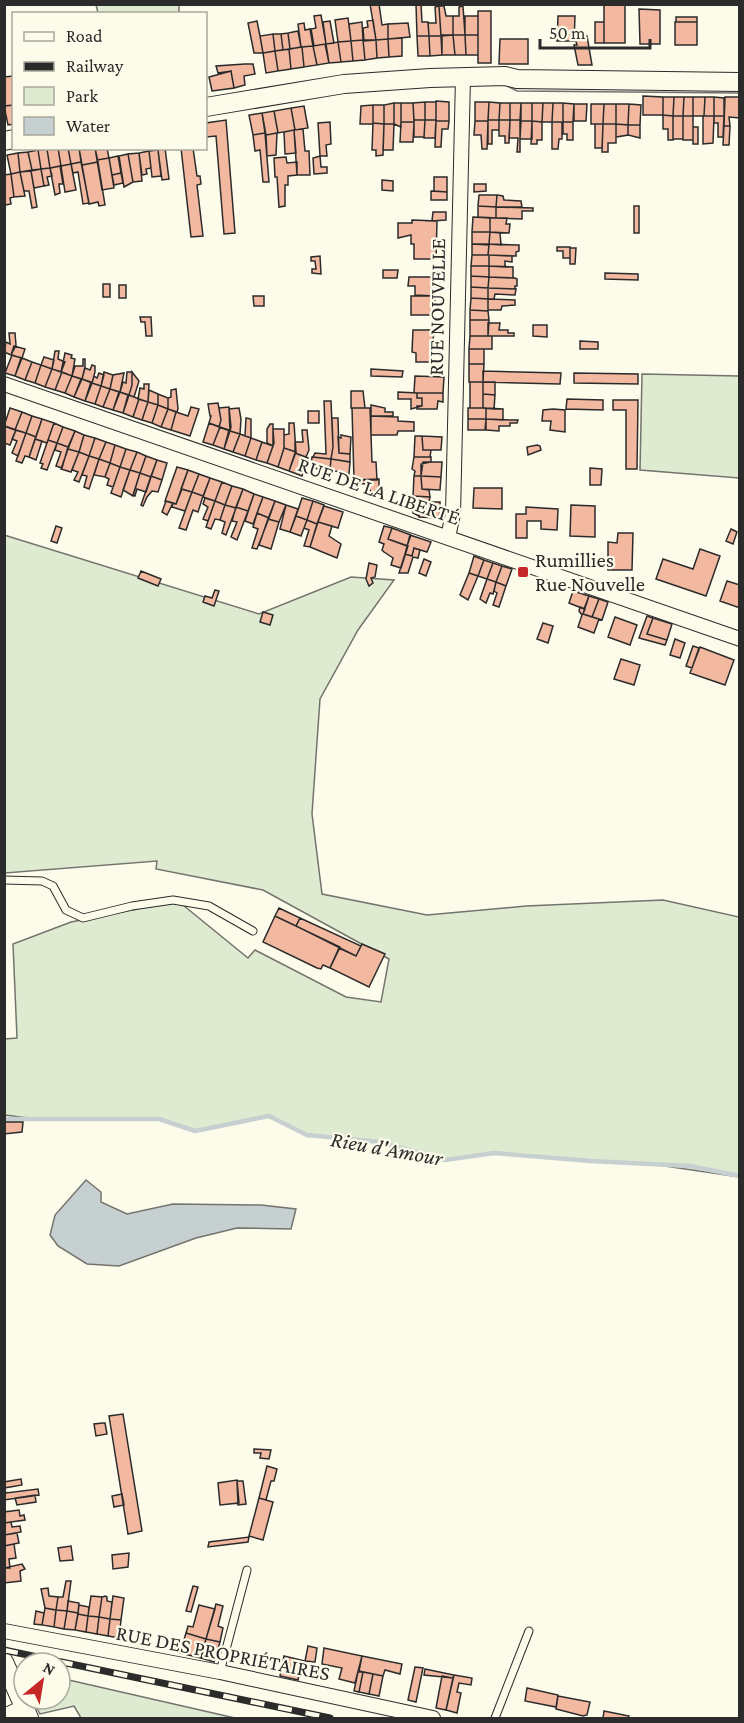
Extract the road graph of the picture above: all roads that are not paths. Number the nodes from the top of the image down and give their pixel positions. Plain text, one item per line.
1 (463, 77) junction
2 (740, 82) edge
3 (207, 107) edge
4 (4, 384) edge
5 (448, 537) junction
6 (740, 639) edge
7 (4, 880) edge
8 (253, 932) dead end
9 (247, 1570) dead end
10 (4, 1631) edge
11 (529, 1631) dead end
12 (4, 1662) edge
13 (220, 1672) junction
14 (27, 1713) edge
15 (4, 1716) edge
16 (433, 1719) edge
17 (495, 1719) edge

1 - 2 main road
1 - 3 main road
1 - 5 street, RUE NOUVELLE
4 - 5 street, RUE DE LA LIBERTÉ
5 - 6 street, RUE DE LA LIBERTÉ
7 - 8 lane
9 - 13 lane
10 - 13 street, RUE DES PROPRIÉTAIRES
11 - 17 lane
12 - 14 main road
13 - 16 street, RUE DES PROPRIÉTAIRES
14 - 15 street

